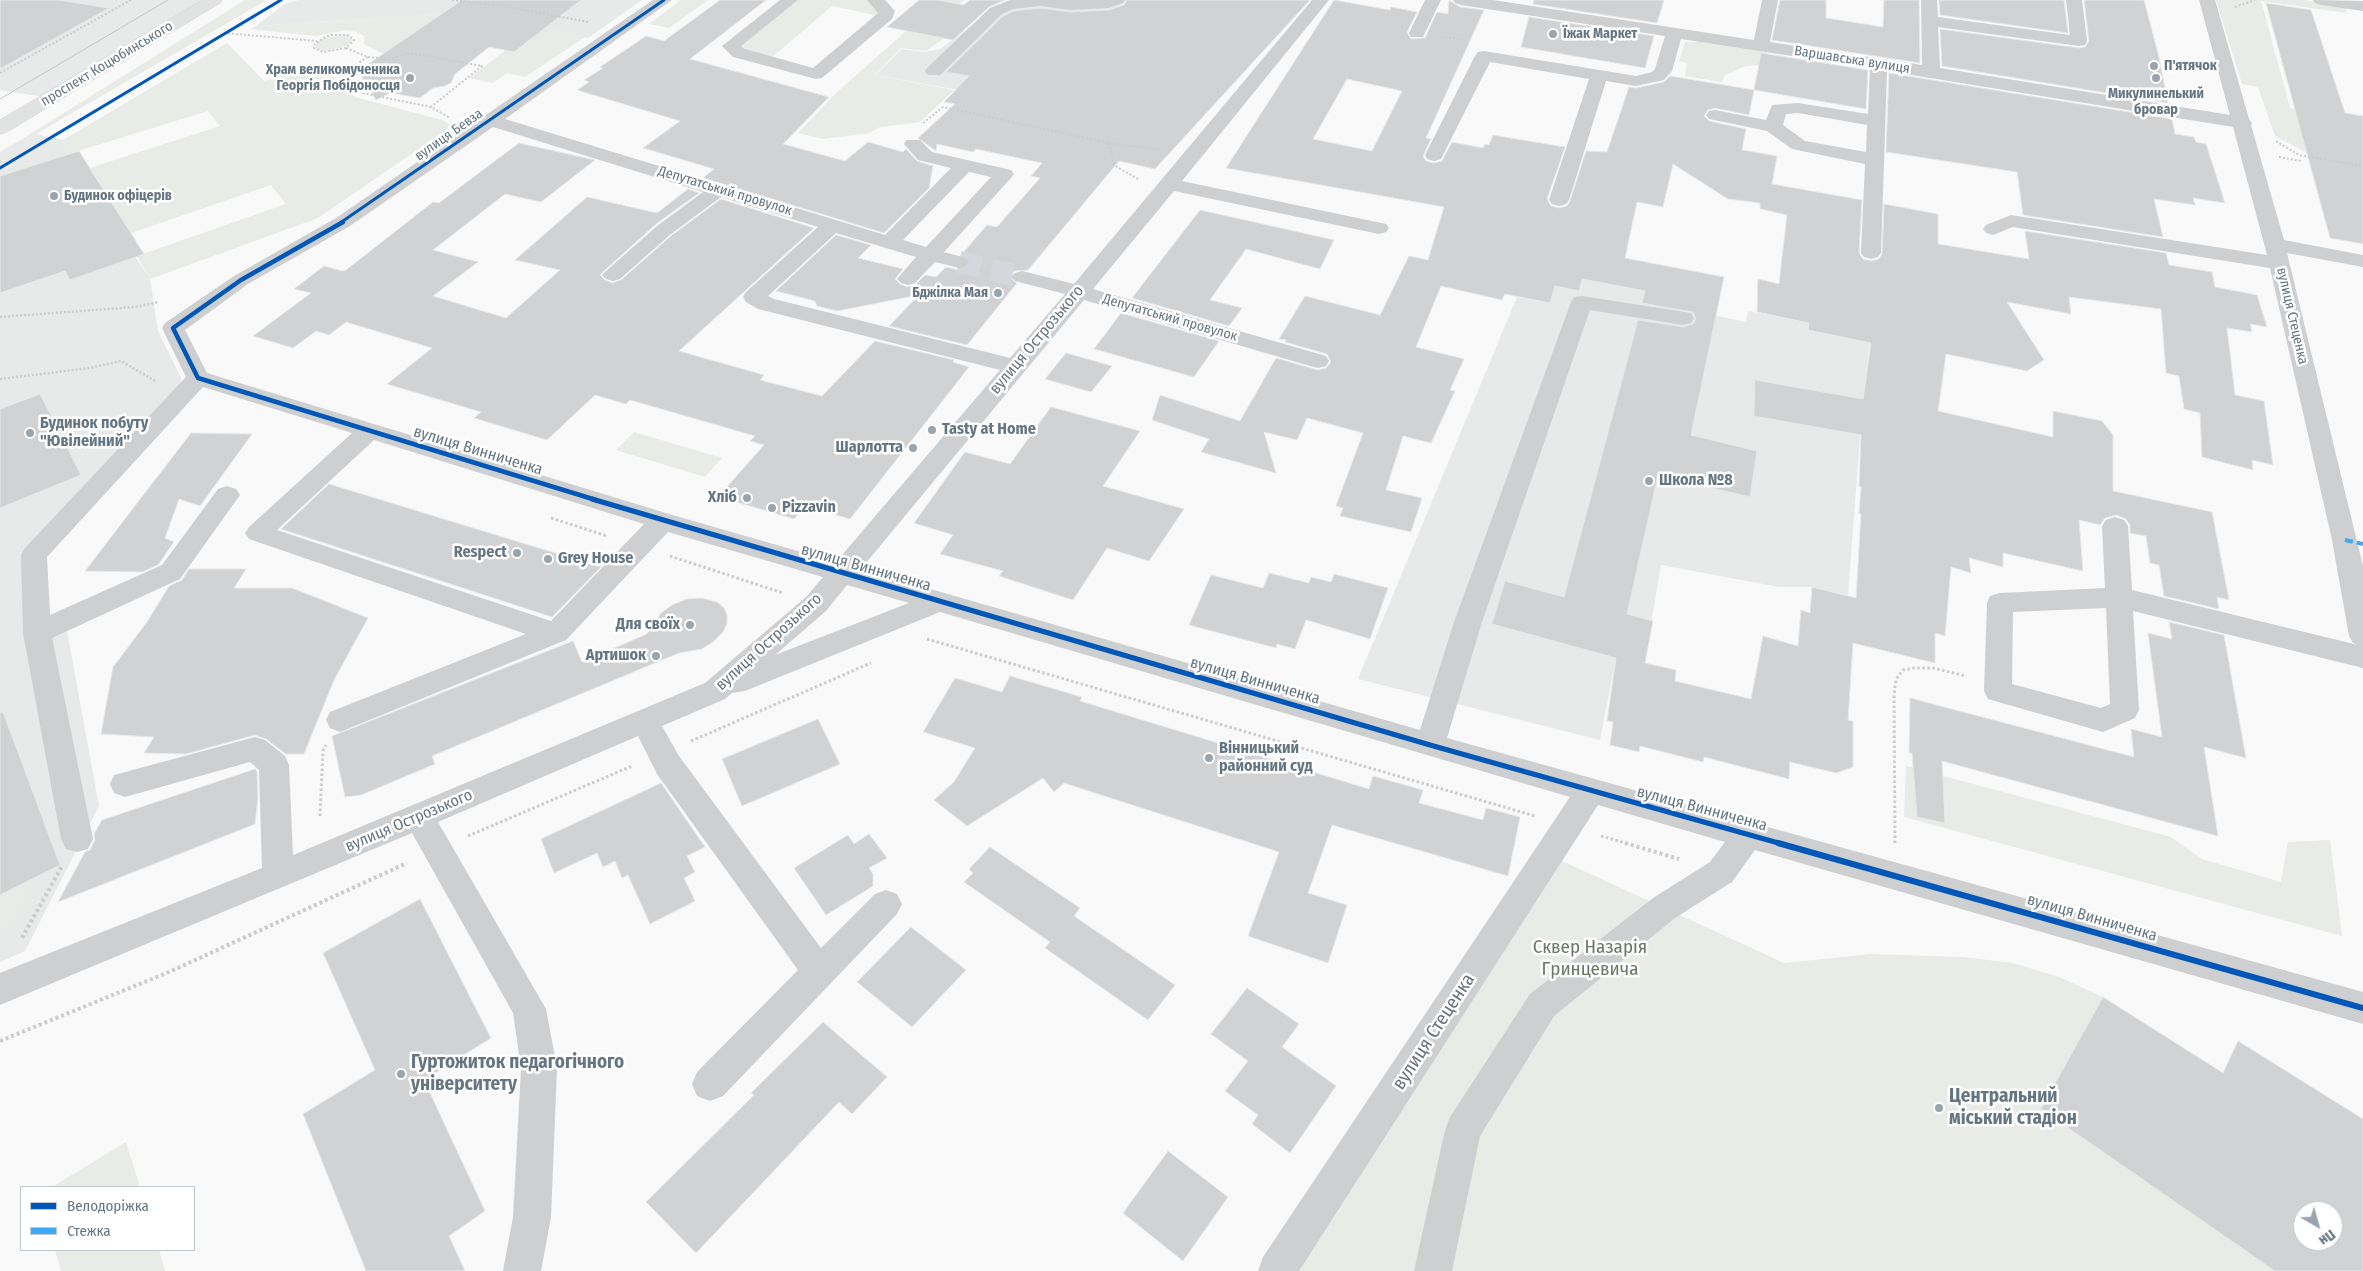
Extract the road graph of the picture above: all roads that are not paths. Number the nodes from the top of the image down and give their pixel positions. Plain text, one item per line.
1 (214, 0) edge
2 (664, 0) edge
3 (790, 0) edge
4 (875, 0) edge
5 (1117, 0) edge
6 (1321, 0) edge
7 (1433, 0) edge
8 (1461, 0) edge
9 (1770, 0) edge
10 (1929, 0) edge
11 (2074, 0) edge
12 (2207, 0) edge
13 (2321, 0) edge
14 (2360, 10) edge
15 (1929, 21) junction
16 (1417, 33) road end
17 (1674, 33) junction
18 (1761, 46) junction
19 (1879, 64) junction
20 (934, 70) dead end
21 (1931, 72) junction
22 (1599, 75) junction
23 (1715, 115) dead end
24 (490, 120) junction
25 (1877, 120) junction
26 (2243, 123) junction
27 (1773, 126) junction
28 (0, 128) edge
29 (913, 144) road end
30 (1434, 155) dead end
31 (1875, 160) junction
32 (965, 165) junction
33 (1166, 188) junction
34 (719, 189) junction
35 (1559, 200) dead end
36 (832, 224) junction
37 (1379, 228) dead end
38 (1993, 229) dead end
39 (889, 242) junction
40 (1871, 254) dead end
41 (2277, 254) junction
42 (930, 255) junction
43 (2363, 261) edge
44 (959, 262) tunnel mouth
45 (613, 275) dead end
46 (1022, 278) tunnel mouth
47 (908, 279) dead end
48 (1077, 291) junction
49 (1683, 318) dead end
50 (1318, 361) dead end
51 (1014, 366) junction
52 (198, 378) junction
53 (369, 431) junction
54 (227, 495) dead end
55 (663, 521) junction
56 (2115, 526) dead end
57 (2354, 542) edge
58 (840, 574) junction
59 (2119, 597) junction
60 (938, 602) junction
61 (37, 633) junction
62 (556, 633) junction
63 (2363, 636) edge
64 (2363, 657) edge
65 (715, 691) junction
66 (340, 720) road end
67 (645, 721) junction
68 (1430, 745) junction
69 (125, 784) dead end
70 (1590, 792) junction
71 (419, 817) junction
72 (1748, 835) junction
73 (77, 839) road end
74 (278, 876) junction
75 (886, 904) dead end
76 (819, 972) junction
77 (0, 989) edge
78 (2363, 1008) edge
79 (710, 1084) dead end
80 (522, 1271) edge
81 (1278, 1271) edge
82 (1433, 1271) edge

1 - 28 main road, проспект Коцюбинського
2 - 24 street, вулиця Бевза
3 - 4 street
5 - 20 street
6 - 33 street, вулиця Острозького
7 - 16 street
8 - 17 street, Варшавська вулиця
9 - 18 street
10 - 15 street
11 - 15 street
12 - 26 street, вулиця Стеценка
13 - 14 street
15 - 21 street
17 - 18 street, Варшавська вулиця
17 - 22 street
18 - 19 street, Варшавська вулиця
19 - 21 street, Варшавська вулиця
19 - 25 street
21 - 26 street, Варшавська вулиця
22 - 30 street
22 - 35 street
23 - 27 street
24 - 34 street, Депутатський провулок
24 - 52 street, вулиця Бевза
25 - 27 street
25 - 31 street
26 - 41 street, вулиця Стеценка
27 - 31 street
29 - 32 street
31 - 40 street
32 - 39 street
32 - 42 street
33 - 37 street
33 - 48 street, вулиця Острозького
34 - 36 street, Депутатський провулок
34 - 45 street
36 - 39 street, Депутатський провулок
36 - 51 street
38 - 41 street
39 - 42 street, Депутатський провулок
41 - 43 street
41 - 57 street, вулиця Стеценка
42 - 44 street, Депутатський провулок
42 - 47 street
46 - 48 street, Депутатський провулок
48 - 50 street, Депутатський провулок
48 - 51 street, вулиця Острозького
49 - 68 street
51 - 58 street, вулиця Острозького
52 - 53 street, вулиця Винниченка
52 - 61 street
53 - 55 street, вулиця Винниченка
53 - 62 street
54 - 61 street
55 - 58 street, вулиця Винниченка
55 - 62 street
56 - 59 street
57 - 63 street, вулиця Стеценка
58 - 60 street, вулиця Винниченка
58 - 65 street, вулиця Острозького
59 - 59 street
59 - 64 street
60 - 65 street
60 - 68 street, вулиця Винниченка
61 - 73 street
62 - 66 street
65 - 67 street, вулиця Острозького
67 - 71 street, вулиця Острозького
67 - 76 street
68 - 70 street, вулиця Винниченка
69 - 74 street
70 - 72 street, вулиця Винниченка
70 - 81 street, вулиця Стеценка
71 - 74 street, вулиця Острозького
71 - 80 street
72 - 78 street, вулиця Винниченка
72 - 82 street
74 - 77 street, вулиця Острозького
75 - 76 street
76 - 79 street

